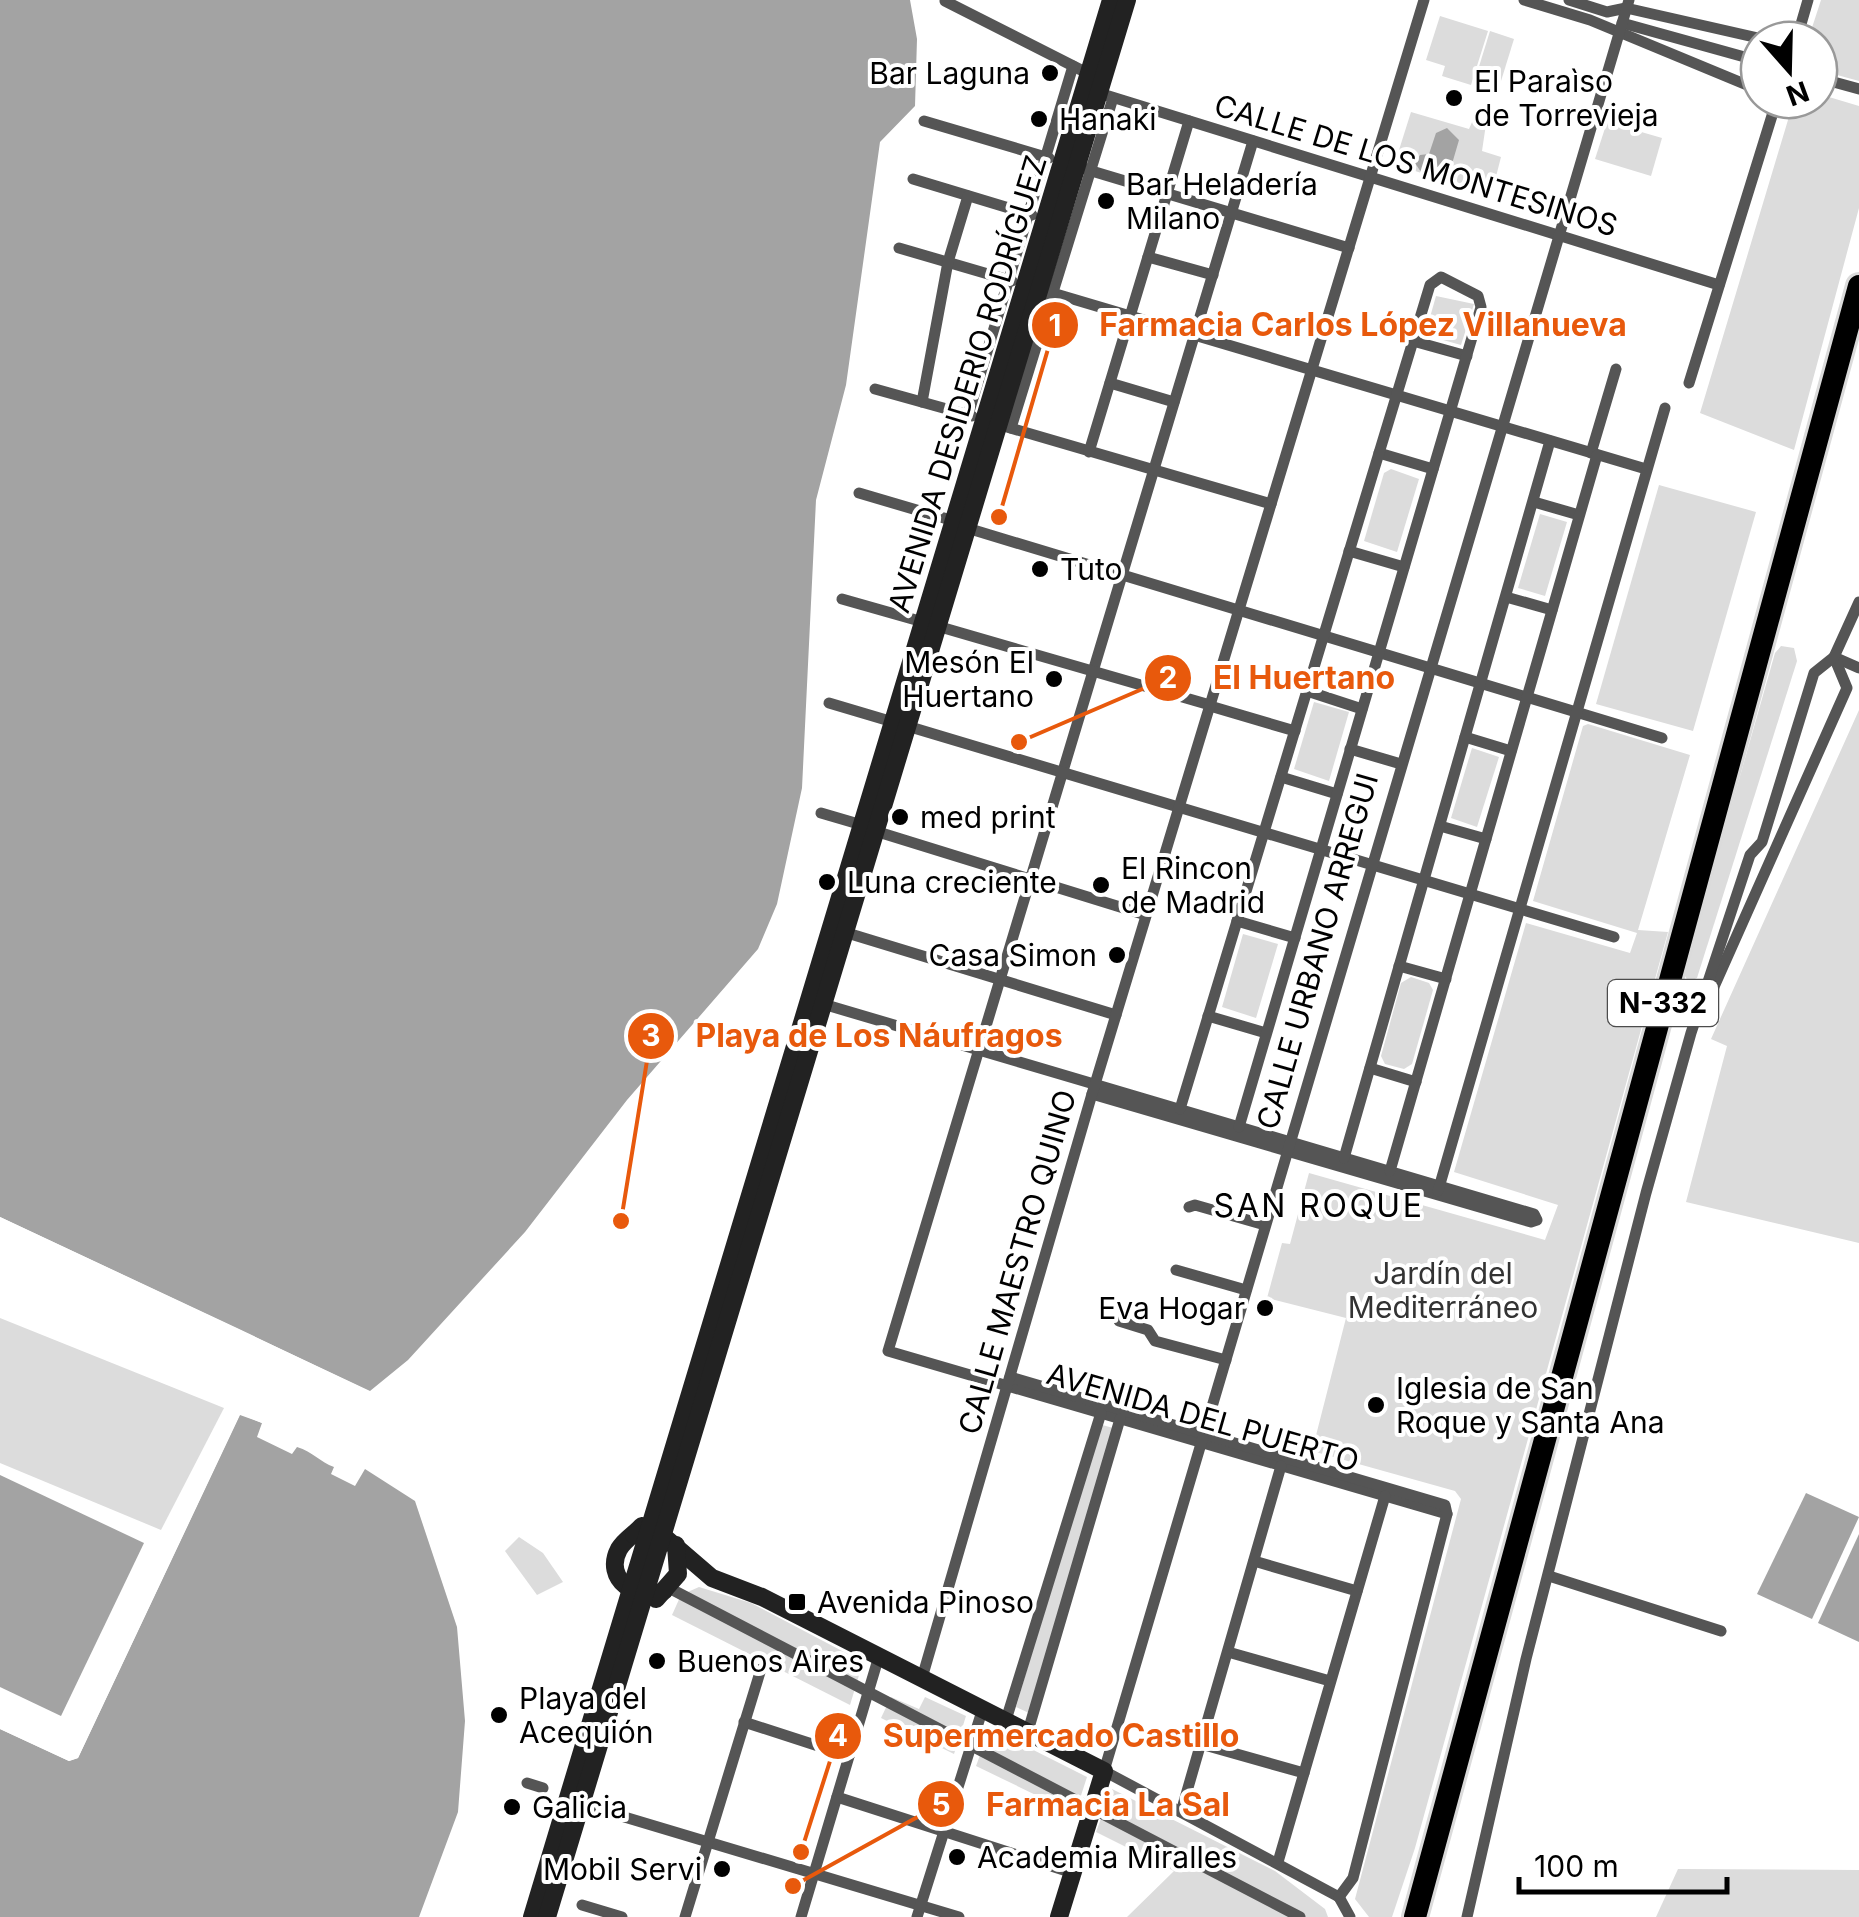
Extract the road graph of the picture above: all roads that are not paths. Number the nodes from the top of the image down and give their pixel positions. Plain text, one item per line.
1 (1112, 0) edge
2 (1127, 0) edge
3 (1424, 0) edge
4 (1524, 0) edge
5 (1569, 0) edge
6 (945, 2) edge
7 (1627, 4) edge
8 (1620, 28) junction
9 (1739, 33) edge
10 (1739, 56) edge
11 (1081, 70) junction
12 (1739, 81) edge
13 (1106, 96) junction
14 (1771, 120) edge
15 (924, 121) dead end
16 (1189, 121) junction
17 (1254, 141) junction
18 (1069, 164) junction
19 (1371, 178) junction
20 (912, 179) dead end
21 (1167, 194) junction
22 (968, 196) junction
23 (1232, 213) junction
24 (1037, 217) junction
25 (1558, 235) junction
26 (899, 248) dead end
27 (1349, 248) junction
28 (1148, 257) junction
29 (948, 262) junction
30 (1213, 275) junction
31 (1719, 285) junction
32 (1859, 286) edge
33 (1032, 287) junction
34 (1130, 316) junction
35 (1195, 335) junction
36 (1413, 340) junction
37 (1466, 356) junction
38 (1616, 369) dead end
39 (1312, 370) junction
40 (1110, 382) junction
41 (1689, 384) dead end
42 (875, 389) dead end
43 (1396, 395) junction
44 (922, 402) junction
45 (1174, 402) junction
46 (1664, 408) dead end
47 (1450, 411) junction
48 (991, 422) junction
49 (1502, 426) junction
50 (1550, 441) junction
51 (1089, 452) junction
52 (1379, 452) junction
53 (1594, 454) junction
54 (1433, 469) junction
55 (1646, 469) junction
56 (1154, 470) junction
57 (859, 493) dead end
58 (1534, 502) junction
59 (1271, 504) junction
60 (1579, 515) junction
61 (960, 525) junction
62 (1349, 551) junction
63 (1404, 567) junction
64 (1122, 575) junction
65 (1506, 597) junction
66 (842, 599) dead end
67 (1859, 602) edge
68 (1238, 610) junction
69 (1552, 610) junction
70 (930, 624) junction
71 (1324, 636) junction
72 (1379, 652) junction
73 (1834, 657) junction
74 (1430, 668) junction
75 (1859, 668) edge
76 (1094, 670) junction
77 (1481, 683) junction
78 (1307, 691) junction
79 (1527, 697) junction
80 (829, 702) dead end
81 (1210, 706) junction
82 (1362, 709) junction
83 (1576, 712) junction
84 (900, 724) junction
85 (1295, 731) junction
86 (1466, 737) junction
87 (1662, 738) dead end
88 (1350, 750) junction
89 (1511, 751) junction
90 (1401, 764) junction
91 (1062, 772) junction
92 (1281, 777) junction
93 (1337, 794) junction
94 (1179, 807) junction
95 (821, 813) dead end
96 (1440, 826) junction
97 (869, 828) junction
98 (1264, 833) junction
99 (1486, 839) junction
100 (1762, 842) junction
101 (1778, 848) junction
102 (1320, 850) junction
103 (1371, 865) junction
104 (1030, 879) junction
105 (1424, 880) junction
106 (1741, 885) junction
107 (1758, 892) junction
108 (1470, 894) junction
109 (1519, 909) junction
110 (1146, 915) junction
111 (1237, 921) junction
112 (844, 932) junction
113 (1614, 937) dead end
114 (1294, 938) junction
115 (1400, 966) junction
116 (1000, 979) junction
117 (1446, 979) junction
118 (823, 1004) junction
119 (1116, 1015) junction
120 (1208, 1016) junction
121 (1266, 1033) junction
122 (1691, 1033) junction
123 (978, 1050) junction
124 (1370, 1068) junction
125 (1416, 1082) junction
126 (1094, 1089) junction
127 (1180, 1109) junction
128 (1239, 1126) junction
129 (1288, 1146) junction
130 (1344, 1158) junction
131 (1390, 1172) junction
132 (1438, 1190) junction
133 (1189, 1207) dead end
134 (1265, 1225) junction
135 (1176, 1270) dead end
136 (1246, 1290) junction
137 (1119, 1322) dead end
138 (1226, 1360) junction
139 (1009, 1381) junction
140 (1100, 1413) junction
141 (1120, 1418) junction
142 (1203, 1438) junction
143 (1282, 1466) junction
144 (1384, 1496) junction
145 (662, 1512) junction
146 (1447, 1514) junction
147 (648, 1534) junction
148 (678, 1550) junction
149 (1254, 1562) junction
150 (1549, 1576) junction
151 (712, 1578) junction
152 (666, 1590) junction
153 (1357, 1591) junction
154 (638, 1593) junction
155 (638, 1615) junction
156 (1721, 1630) dead end
157 (1228, 1652) junction
158 (879, 1656) junction
159 (761, 1669) dead end
160 (922, 1678) junction
161 (1330, 1682) junction
162 (868, 1694) junction
163 (983, 1708) junction
164 (1006, 1720) junction
165 (1468, 1720) junction
166 (744, 1722) junction
167 (1028, 1732) junction
168 (1201, 1744) junction
169 (971, 1747) junction
170 (849, 1756) junction
171 (1104, 1771) junction
172 (1304, 1773) junction
173 (527, 1783) dead end
174 (543, 1788) dead end
175 (837, 1796) junction
176 (581, 1804) junction
177 (1092, 1810) junction
178 (1181, 1812) junction
179 (944, 1830) junction
180 (708, 1842) junction
181 (1434, 1842) junction
182 (1278, 1862) junction
183 (1073, 1872) junction
184 (814, 1874) junction
185 (1338, 1896) junction
186 (576, 1904) dead end
187 (919, 1911) edge
188 (532, 1917) edge
189 (546, 1917) edge
190 (622, 1917) edge
191 (686, 1917) edge
192 (801, 1917) edge
193 (959, 1917) edge
194 (1059, 1917) edge
195 (1300, 1917) edge
196 (1350, 1917) edge
197 (1406, 1917) edge
198 (1415, 1917) edge
199 (1425, 1917) edge
200 (1467, 1917) edge

1 - 11 street, AVENIDA DESIDERIO RODRÍGUEZ
2 - 13 street, AVENIDA DESIDERIO RODRÍGUEZ
3 - 19 street, CALLE MAESTRO QUINO
4 - 8 street
5 - 7 street
6 - 11 street
7 - 8 street, CALLE URBANO ARREGUI
7 - 9 street
8 - 10 street
8 - 12 street
8 - 25 street, CALLE URBANO ARREGUI
11 - 18 street, AVENIDA DESIDERIO RODRÍGUEZ
13 - 16 street, CALLE DE LOS MONTESINOS
13 - 18 street, AVENIDA DESIDERIO RODRÍGUEZ
14 - 31 street
15 - 18 street
16 - 17 street, CALLE DE LOS MONTESINOS
16 - 21 street
17 - 19 street, CALLE DE LOS MONTESINOS
17 - 23 street
18 - 21 street
18 - 24 street, AVENIDA DESIDERIO RODRÍGUEZ
18 - 33 street, AVENIDA DESIDERIO RODRÍGUEZ
19 - 25 street, CALLE DE LOS MONTESINOS
19 - 27 street, CALLE MAESTRO QUINO
20 - 22 street
21 - 23 street
21 - 28 street
22 - 24 street
22 - 29 street
23 - 27 street
23 - 30 street
24 - 33 street, AVENIDA DESIDERIO RODRÍGUEZ
25 - 31 street, CALLE DE LOS MONTESINOS
25 - 49 street, CALLE URBANO ARREGUI
26 - 29 street
27 - 39 street, CALLE MAESTRO QUINO
28 - 30 street
28 - 34 street
29 - 33 street
29 - 44 street
30 - 35 street
31 - 41 street
32 - 165 highway, N-332
33 - 34 street
33 - 48 street, AVENIDA DESIDERIO RODRÍGUEZ
33 - 48 street, AVENIDA DESIDERIO RODRÍGUEZ
34 - 35 street
34 - 40 street
35 - 39 street
35 - 45 street
36 - 37 street
36 - 37 street
36 - 43 street
37 - 47 street
38 - 53 street
39 - 43 street
39 - 59 street, CALLE MAESTRO QUINO
40 - 45 street
40 - 51 street
42 - 44 street
43 - 47 street
43 - 52 street
44 - 48 street
45 - 56 street
46 - 55 street
47 - 49 street
47 - 54 street
48 - 51 street
48 - 61 street, AVENIDA DESIDERIO RODRÍGUEZ
49 - 50 street
49 - 74 street, CALLE URBANO ARREGUI
50 - 53 street
50 - 58 street
51 - 56 street
52 - 54 street
52 - 62 street
53 - 55 street
53 - 60 street
54 - 63 street
55 - 83 street
56 - 59 street
56 - 64 street
57 - 61 street
58 - 60 street
58 - 65 street
59 - 68 street, CALLE MAESTRO QUINO
60 - 69 street
61 - 64 street
61 - 70 street, AVENIDA DESIDERIO RODRÍGUEZ
62 - 63 street
62 - 71 street
63 - 72 street
64 - 68 street
64 - 76 street
65 - 69 street
65 - 77 street
66 - 70 street
67 - 73 street
68 - 71 street
68 - 81 street, CALLE MAESTRO QUINO
69 - 79 street
70 - 76 street
70 - 84 street, AVENIDA DESIDERIO RODRÍGUEZ
71 - 72 street
71 - 78 street
72 - 74 street
72 - 82 street
73 - 75 street
73 - 100 street
73 - 101 street
74 - 77 street
74 - 90 street, CALLE URBANO ARREGUI
76 - 81 street
76 - 91 street
77 - 79 street
77 - 86 street
78 - 82 street
78 - 85 street
79 - 83 street
79 - 89 street
80 - 84 street
81 - 85 street
81 - 94 street, CALLE MAESTRO QUINO
82 - 88 street
83 - 87 street
83 - 109 street
84 - 91 street
84 - 97 street, AVENIDA DESIDERIO RODRÍGUEZ
85 - 92 street
86 - 89 street
86 - 96 street
88 - 90 street
88 - 93 street
89 - 99 street
90 - 103 street, CALLE URBANO ARREGUI
91 - 94 street
91 - 104 street
92 - 93 street
92 - 98 street
93 - 102 street
94 - 98 street
94 - 110 street, CALLE MAESTRO QUINO
95 - 97 street
96 - 99 street
96 - 105 street
97 - 104 street
97 - 112 street, AVENIDA DESIDERIO RODRÍGUEZ
97 - 145 street, AVENIDA DESIDERIO RODRÍGUEZ
98 - 102 street
98 - 111 street
99 - 108 street
100 - 101 street
100 - 106 street
101 - 107 street
102 - 103 street
102 - 114 street
103 - 105 street
103 - 129 street, CALLE URBANO ARREGUI
104 - 110 street
104 - 116 street
105 - 108 street
105 - 115 street
106 - 107 street
106 - 122 street
107 - 122 street
108 - 109 street
108 - 117 street
109 - 113 street
109 - 132 street
110 - 119 street, CALLE MAESTRO QUINO
111 - 114 street
111 - 120 street
112 - 116 street
112 - 118 street, AVENIDA DESIDERIO RODRÍGUEZ
114 - 121 street
115 - 117 street
115 - 124 street
116 - 119 street
116 - 123 street
117 - 125 street
118 - 123 street
118 - 145 street, AVENIDA DESIDERIO RODRÍGUEZ
119 - 126 street, CALLE MAESTRO QUINO
120 - 121 street
120 - 127 street
121 - 128 street
122 - 150 street
123 - 126 street
123 - 139 street, AVENIDA DEL PUERTO
124 - 125 street
124 - 130 street
125 - 131 street
126 - 127 street
126 - 129 street
126 - 139 street, CALLE MAESTRO QUINO
127 - 128 street
128 - 129 street
129 - 130 street
129 - 132 street
129 - 134 street, CALLE URBANO ARREGUI
130 - 131 street
131 - 132 street
132 - 132 street
133 - 134 street
134 - 136 street, CALLE URBANO ARREGUI
135 - 136 street
136 - 138 street, CALLE URBANO ARREGUI
137 - 138 street
138 - 142 street, CALLE URBANO ARREGUI
139 - 140 street, AVENIDA DEL PUERTO
139 - 142 street, AVENIDA DEL PUERTO
139 - 160 street, CALLE MAESTRO QUINO
140 - 141 street, AVENIDA DEL PUERTO
140 - 164 street
141 - 142 street, AVENIDA DEL PUERTO
141 - 167 street
142 - 143 street, AVENIDA DEL PUERTO
142 - 146 street, AVENIDA DEL PUERTO
142 - 171 street, CALLE URBANO ARREGUI
143 - 144 street, AVENIDA DEL PUERTO
143 - 149 street
144 - 146 street, AVENIDA DEL PUERTO
144 - 153 street
145 - 147 street
145 - 147 street
145 - 148 street
146 - 185 street
147 - 148 street
147 - 154 street
147 - 154 street
148 - 151 street
148 - 152 street
149 - 153 street
149 - 157 street
150 - 156 street
150 - 200 street
151 - 152 street
151 - 158 street
152 - 154 street
152 - 155 street
152 - 162 street
153 - 161 street
154 - 155 street
154 - 188 street
155 - 176 street
157 - 161 street
157 - 168 street
158 - 160 street
158 - 162 street
159 - 166 street
160 - 163 street
161 - 172 street
162 - 169 street
162 - 170 street
163 - 164 street
163 - 169 street
164 - 167 street
165 - 181 highway, N-332
165 - 199 highway
166 - 170 street
166 - 180 street
167 - 171 street
168 - 172 street
168 - 178 street
169 - 177 street
169 - 179 street
170 - 175 street
171 - 177 street, CALLE URBANO ARREGUI
171 - 178 street
172 - 182 street
173 - 174 street
175 - 179 street
175 - 184 street
176 - 180 street
176 - 189 street
177 - 183 street, CALLE URBANO ARREGUI
177 - 195 street
178 - 182 street
179 - 183 street
179 - 187 street
180 - 184 street
180 - 191 street
181 - 197 highway, N-332
181 - 198 highway, N-332
182 - 185 street
183 - 194 street, CALLE URBANO ARREGUI
184 - 187 street
184 - 192 street
185 - 196 street
186 - 190 street
187 - 193 street

